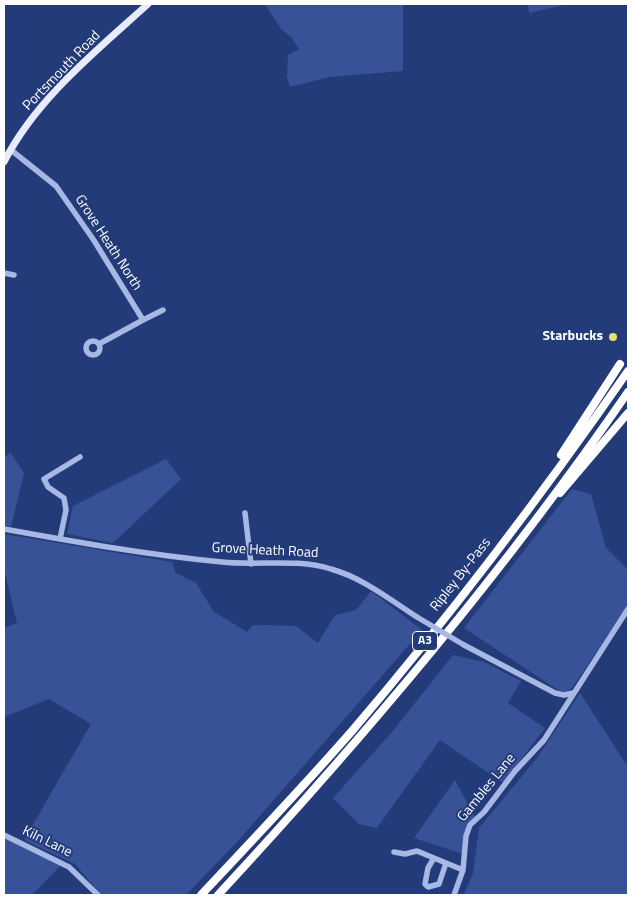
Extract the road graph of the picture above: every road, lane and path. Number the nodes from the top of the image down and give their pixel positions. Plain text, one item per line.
1 (148, 4) edge
2 (10, 150) junction
3 (4, 159) edge
4 (4, 273) edge
5 (14, 275) dead end
6 (163, 310) dead end
7 (143, 320) junction
8 (99, 344) dead end
9 (620, 364) dead end
10 (628, 371) edge
11 (628, 392) edge
12 (628, 413) edge
13 (80, 457) dead end
14 (245, 512) dead end
15 (4, 529) edge
16 (506, 538) junction
17 (60, 539) junction
18 (515, 547) junction
19 (251, 564) junction
20 (628, 609) edge
21 (555, 692) junction
22 (573, 693) junction
23 (564, 706) junction
24 (4, 835) edge
25 (394, 852) dead end
26 (434, 858) junction
27 (446, 863) junction
28 (463, 870) junction
29 (98, 895) edge
30 (201, 895) edge
31 (218, 895) edge
32 (454, 895) edge

1 - 2 main road, Portsmouth Road
2 - 3 main road, Portsmouth Road
2 - 7 street, Grove Heath North
4 - 5 street
6 - 7 street
7 - 8 street
9 - 16 highway
10 - 16 highway, Ripley By-Pass / A3
11 - 18 highway, Ripley By-Pass / A3
12 - 18 highway
13 - 17 street
14 - 19 street
15 - 17 street, Grove Heath Road
16 - 30 highway, Ripley By-Pass / A3
17 - 19 street, Grove Heath Road
18 - 31 highway, Ripley By-Pass / A3
19 - 21 street, Grove Heath Road, bridge
20 - 22 street
21 - 22 street, Grove Heath Road
21 - 23 street
22 - 23 street, Gambles Lane
23 - 28 street, Gambles Lane
24 - 29 street, Kiln Lane
25 - 26 street
26 - 27 street
26 - 27 street
27 - 28 street
28 - 32 street, Gambles Lane

